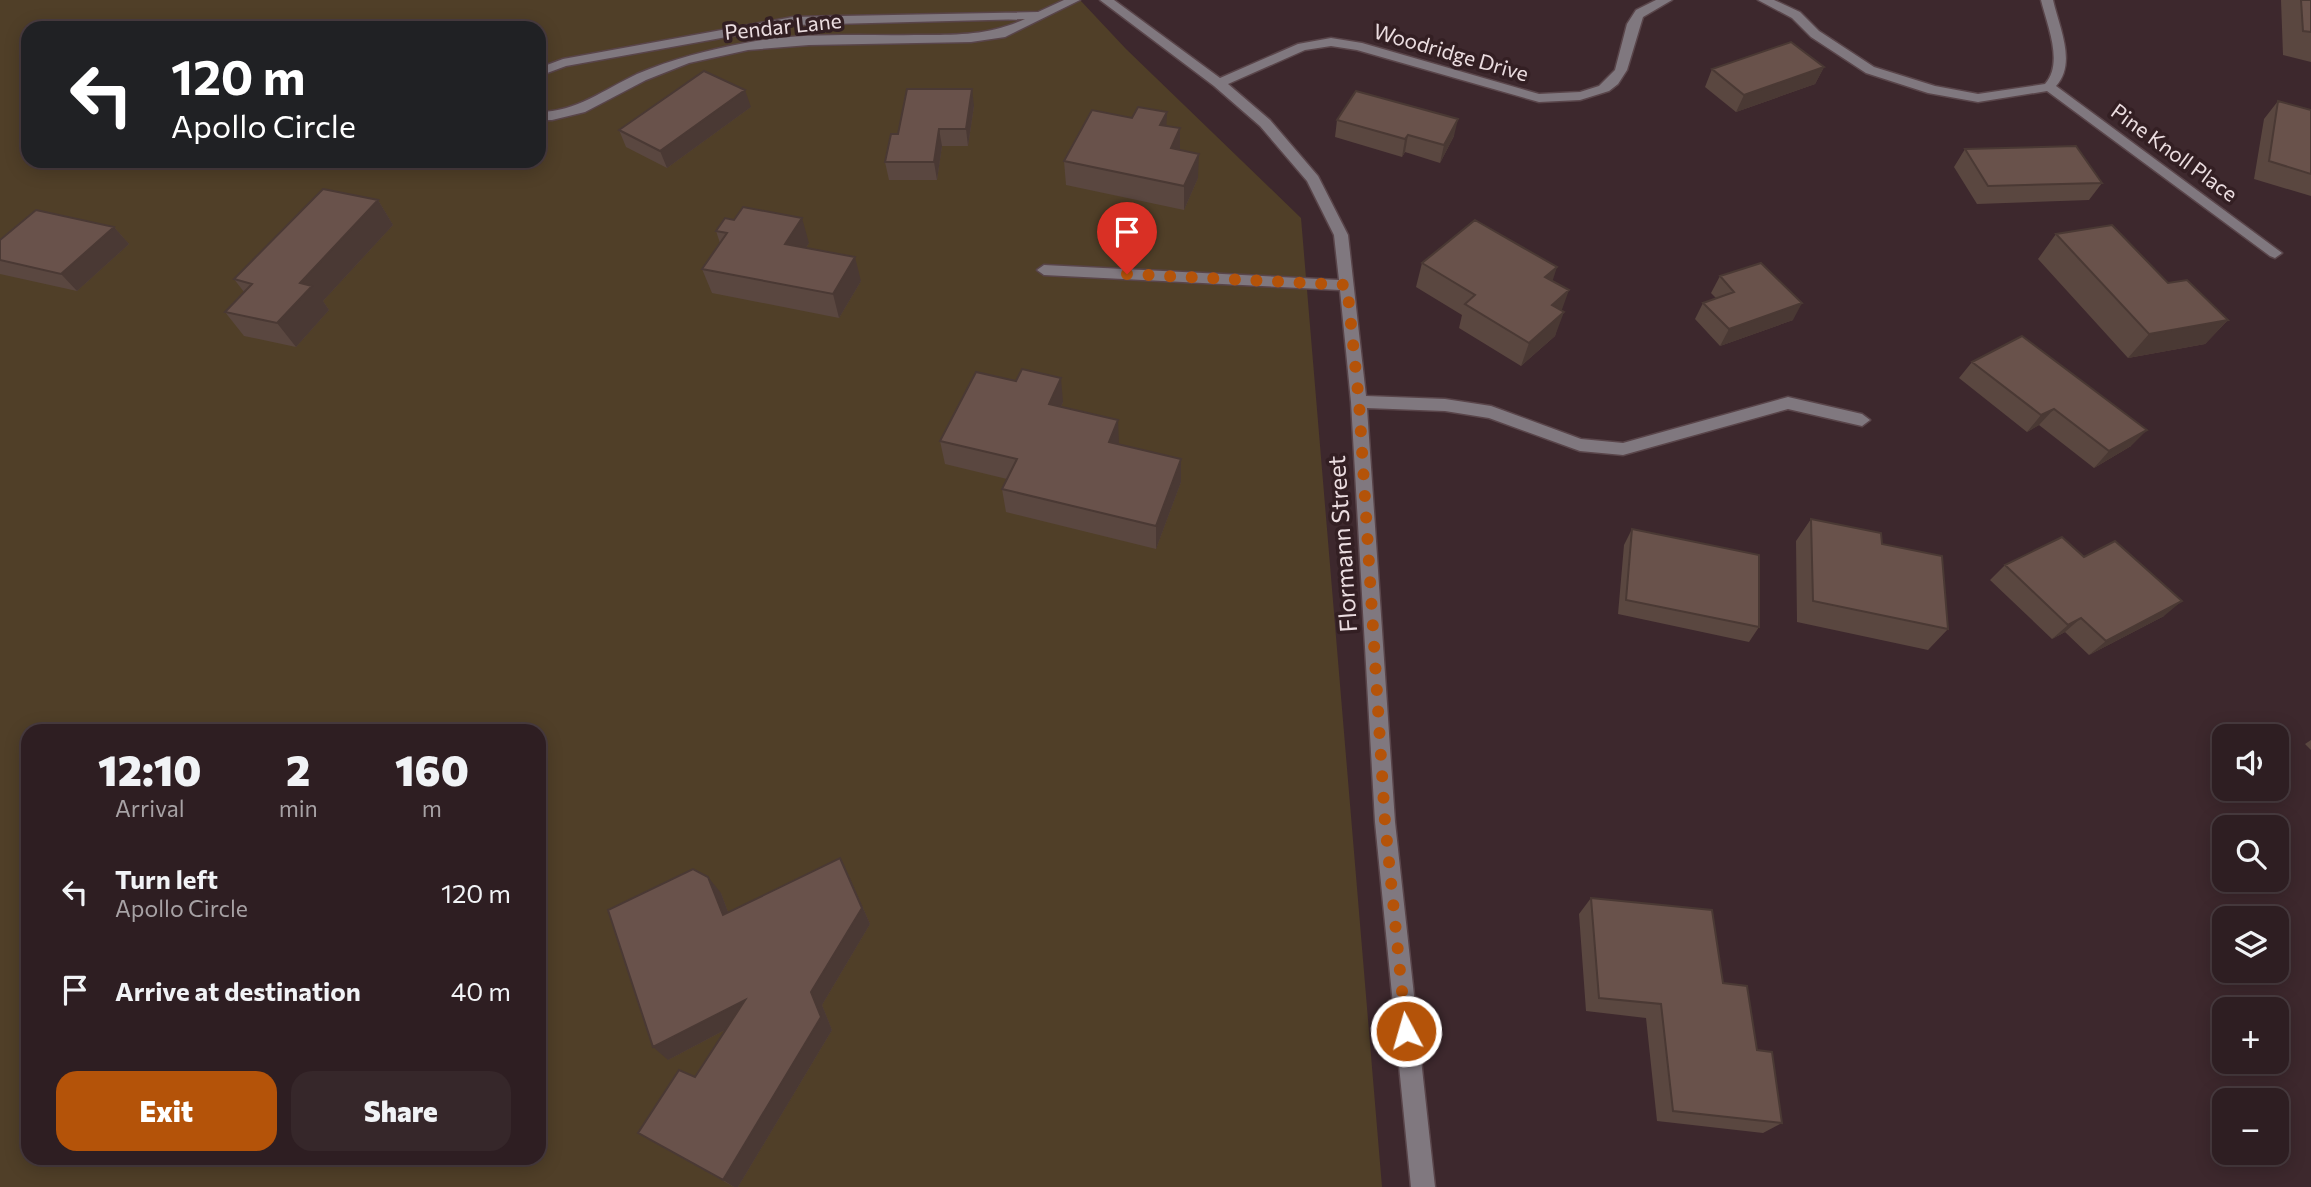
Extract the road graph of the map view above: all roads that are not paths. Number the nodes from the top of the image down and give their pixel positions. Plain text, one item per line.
1 (1074, 0) edge
2 (1106, 0) edge
3 (1764, 0) edge
4 (2047, 0) edge
5 (1660, 1) edge
6 (1038, 15) junction
7 (546, 69) edge
8 (1219, 83) junction
9 (2049, 87) junction
10 (546, 116) edge
11 (2275, 253) dead end
12 (1044, 270) dead end
13 (1347, 285) junction
14 (1359, 402) junction
15 (1861, 420) dead end
16 (1423, 1187) edge

1 - 6 street, Pendar Lane
2 - 8 street, Flormann Street
3 - 9 street
4 - 9 street
5 - 8 street, Woodridge Drive
6 - 7 street, Pendar Lane
6 - 10 street, Pendar Lane
8 - 13 street, Flormann Street
9 - 11 street, Pine Knoll Place
12 - 13 street
13 - 14 street, Flormann Street
14 - 15 street
14 - 16 street, Flormann Street

